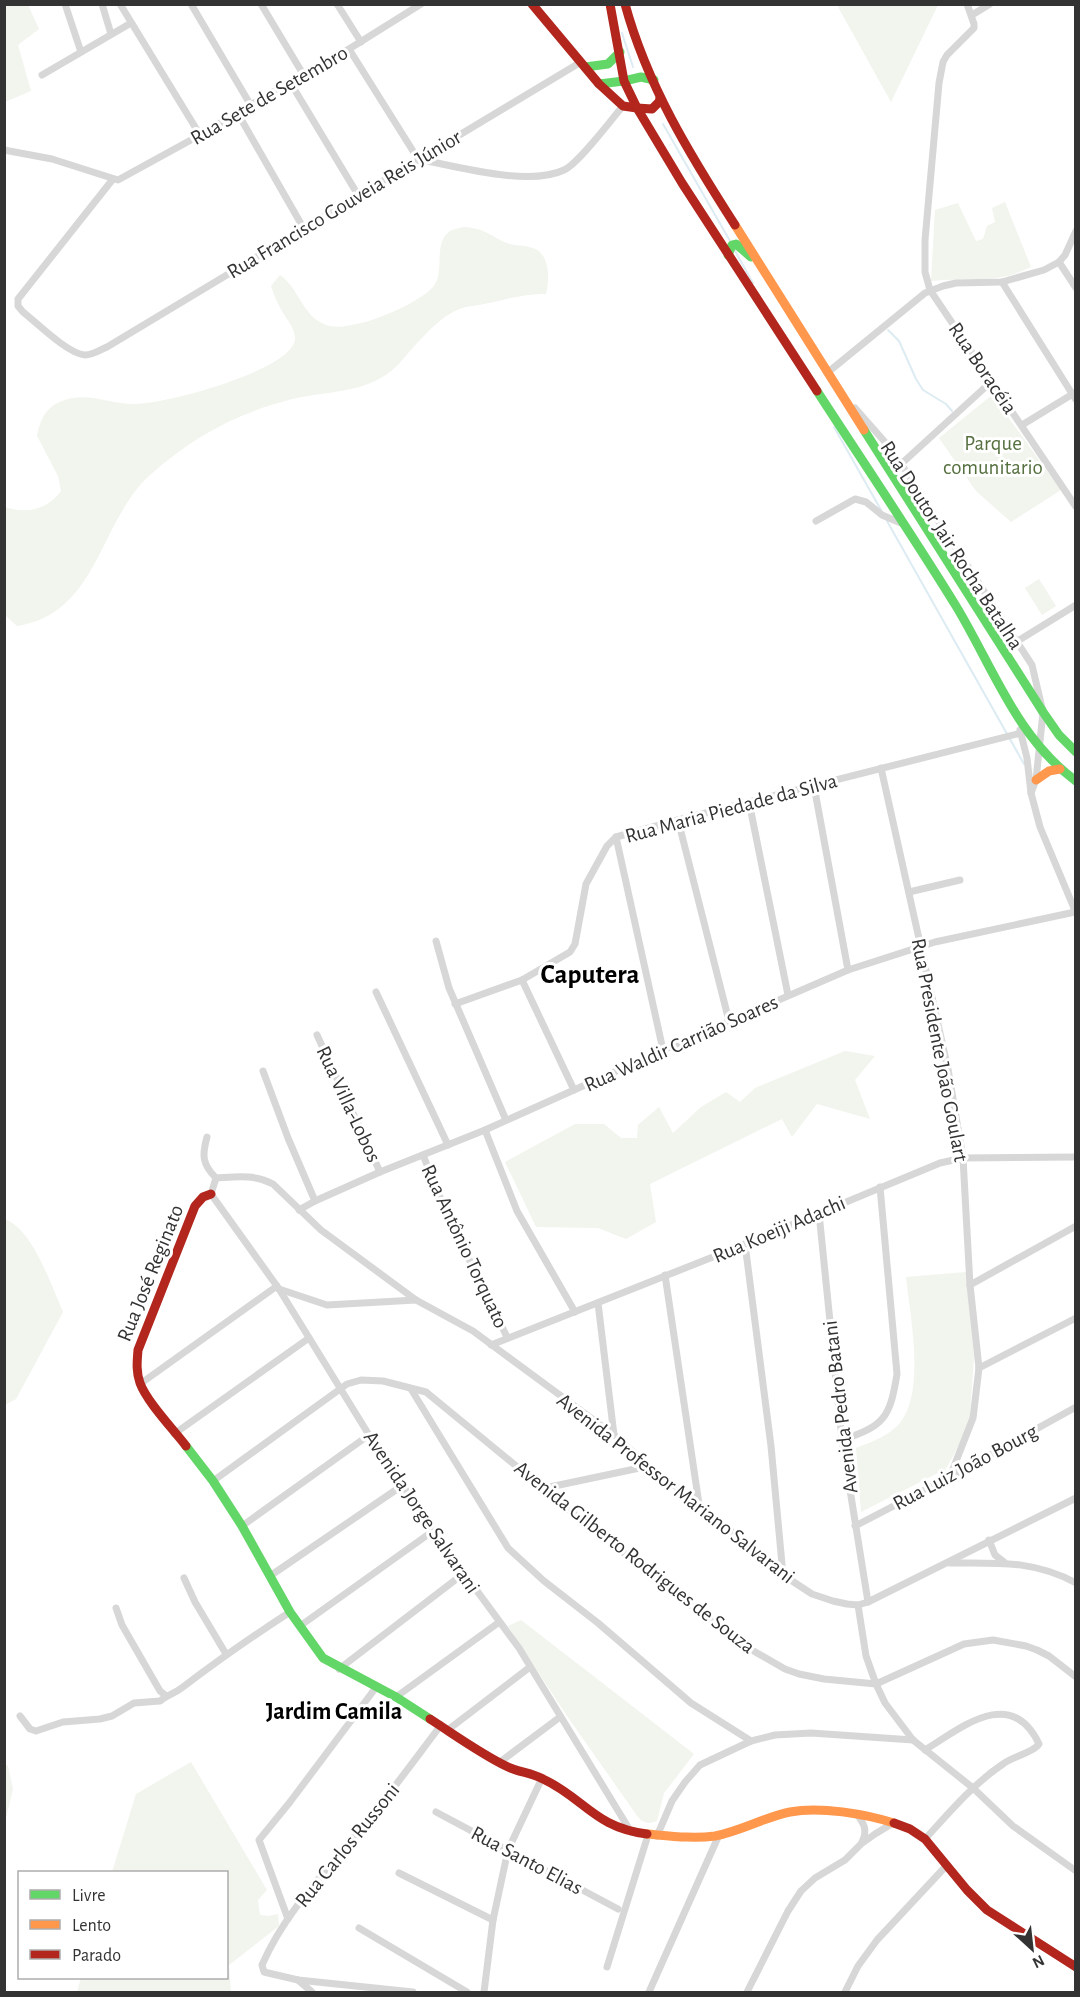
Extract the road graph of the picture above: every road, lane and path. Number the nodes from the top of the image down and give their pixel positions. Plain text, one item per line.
1 (65, 4) edge
2 (102, 4) edge
3 (120, 4) edge
4 (191, 4) edge
5 (261, 4) edge
6 (337, 4) edge
7 (421, 4) edge
8 (532, 4) edge
9 (610, 4) edge
10 (625, 4) edge
11 (967, 4) edge
12 (990, 4) edge
13 (411, 7) edge
14 (972, 15) junction
15 (131, 23) junction
16 (111, 34) junction
17 (361, 42) junction
18 (349, 49) junction
19 (81, 52) junction
20 (620, 52) junction
21 (583, 64) junction
22 (303, 74) junction
23 (42, 75) dead end
24 (654, 80) junction
25 (624, 81) junction
26 (290, 82) junction
27 (599, 84) junction
28 (660, 98) junction
29 (250, 104) junction
30 (624, 106) junction
31 (637, 108) junction
32 (237, 112) junction
33 (200, 135) junction
34 (4, 150) edge
35 (418, 159) junction
36 (113, 179) junction
37 (358, 195) junction
38 (304, 229) junction
39 (1076, 231) edge
40 (728, 255) junction
41 (1059, 262) junction
42 (765, 272) junction
43 (1002, 282) junction
44 (1076, 288) edge
45 (930, 290) junction
46 (827, 373) junction
47 (992, 381) junction
48 (839, 391) junction
49 (1074, 395) edge
50 (1022, 425) junction
51 (900, 465) junction
52 (1076, 507) edge
53 (816, 521) dead end
54 (903, 524) junction
55 (1076, 605) edge
56 (1016, 642) junction
57 (1043, 712) junction
58 (1017, 718) junction
59 (1021, 733) junction
60 (1039, 747) junction
61 (1076, 752) edge
62 (881, 768) junction
63 (1060, 769) junction
64 (1036, 780) junction
65 (1076, 781) edge
66 (814, 786) junction
67 (1031, 793) junction
68 (749, 802) junction
69 (678, 820) junction
70 (616, 837) junction
71 (960, 880) dead end
72 (909, 891) junction
73 (1075, 913) edge
74 (436, 941) dead end
75 (920, 946) junction
76 (848, 970) junction
77 (522, 980) junction
78 (376, 992) dead end
79 (788, 995) junction
80 (455, 1004) junction
81 (729, 1021) junction
82 (317, 1035) dead end
83 (663, 1050) junction
84 (262, 1071) dead end
85 (574, 1090) junction
86 (506, 1120) junction
87 (485, 1130) junction
88 (207, 1137) dead end
89 (448, 1145) junction
90 (423, 1155) junction
91 (1076, 1157) edge
92 (963, 1158) junction
93 (380, 1172) junction
94 (216, 1178) junction
95 (879, 1187) junction
96 (211, 1194) junction
97 (315, 1200) junction
98 (299, 1210) junction
99 (819, 1213) junction
100 (1076, 1226) edge
101 (745, 1244) junction
102 (665, 1275) junction
103 (970, 1285) junction
104 (278, 1287) junction
105 (416, 1300) junction
106 (598, 1303) junction
107 (575, 1312) junction
108 (1076, 1318) edge
109 (507, 1337) junction
110 (309, 1338) junction
111 (491, 1345) junction
112 (979, 1368) junction
113 (140, 1384) junction
114 (340, 1388) junction
115 (411, 1389) junction
116 (1076, 1407) edge
117 (174, 1434) junction
118 (369, 1435) junction
119 (614, 1435) junction
120 (842, 1440) junction
121 (649, 1466) junction
122 (951, 1474) junction
123 (213, 1481) junction
124 (403, 1485) junction
125 (544, 1488) junction
126 (1076, 1497) edge
127 (699, 1504) junction
128 (242, 1526) junction
129 (855, 1526) junction
130 (433, 1531) junction
131 (989, 1540) junction
132 (947, 1563) junction
133 (1005, 1563) junction
134 (463, 1574) junction
135 (783, 1575) junction
136 (270, 1576) junction
137 (184, 1578) dead end
138 (1076, 1583) edge
139 (868, 1602) junction
140 (858, 1605) junction
141 (116, 1608) dead end
142 (290, 1612) junction
143 (498, 1623) junction
144 (300, 1626) junction
145 (226, 1654) junction
146 (530, 1666) junction
147 (339, 1669) junction
148 (1076, 1677) edge
149 (876, 1684) junction
150 (377, 1686) junction
151 (165, 1695) junction
152 (396, 1696) junction
153 (20, 1716) dead end
154 (560, 1716) junction
155 (445, 1727) junction
156 (913, 1740) junction
157 (751, 1741) junction
158 (925, 1750) junction
159 (500, 1762) junction
160 (542, 1778) junction
161 (973, 1788) junction
162 (436, 1812) dead end
163 (856, 1814) junction
164 (893, 1823) junction
165 (631, 1832) junction
166 (652, 1835) junction
167 (719, 1835) junction
168 (925, 1839) junction
169 (861, 1844) junction
170 (508, 1850) junction
171 (947, 1865) junction
172 (1076, 1871) edge
173 (399, 1873) dead end
174 (618, 1909) dead end
175 (288, 1919) junction
176 (493, 1920) junction
177 (359, 1928) dead end
178 (608, 1967) dead end
179 (1076, 1967) edge
180 (298, 1980) junction
181 (312, 1992) edge
182 (413, 1992) edge
183 (467, 1992) edge
184 (484, 1992) edge
185 (649, 1992) edge
186 (747, 1992) edge
187 (845, 1992) edge

1 - 19 street
2 - 16 street
3 - 15 street
4 - 29 street
5 - 22 street
6 - 17 street
7 - 13 street, Rua Sete de Setembro
8 - 21 main road
9 - 20 main road
10 - 24 main road
11 - 14 street
12 - 14 street
13 - 17 street, Rua Sete de Setembro
14 - 45 street
15 - 16 street
15 - 33 street
16 - 19 street
17 - 18 street, Rua Sete de Setembro
18 - 22 street, Rua Sete de Setembro
18 - 35 street
19 - 23 street
20 - 21 main road
20 - 25 main road
21 - 27 main road
21 - 35 street, Rua Francisco Gouveia Reis Júnior
22 - 26 street, Rua Sete de Setembro
24 - 25 main road
24 - 28 main road
25 - 27 main road
25 - 31 main road
26 - 29 street, Rua Sete de Setembro
26 - 37 street
27 - 30 main road
28 - 31 main road
28 - 42 main road
29 - 32 street, Rua Sete de Setembro
30 - 31 main road
30 - 35 street
31 - 40 main road
32 - 33 street, Rua Sete de Setembro
32 - 38 street
33 - 36 street, Rua Sete de Setembro
34 - 36 street
35 - 37 street, Rua Francisco Gouveia Reis Júnior
36 - 38 street, Rua Francisco Gouveia Reis Júnior
37 - 38 street, Rua Francisco Gouveia Reis Júnior
39 - 41 street
40 - 42 main road
40 - 54 main road
41 - 43 street
41 - 44 street
42 - 46 main road
43 - 45 street
43 - 49 street
45 - 46 street
45 - 47 street, Rua Boracéia
46 - 48 main road
47 - 50 street, Rua Boracéia
47 - 51 street
48 - 51 street, Rua Doutor Jair Rocha Batalha
48 - 57 main road
49 - 50 street
50 - 52 street, Rua Boracéia
51 - 56 street, Rua Doutor Jair Rocha Batalha
53 - 54 street
54 - 58 main road
55 - 56 street
56 - 57 street, Rua Doutor Jair Rocha Batalha
57 - 60 street, Rua Doutor Jair Rocha Batalha
57 - 61 main road
58 - 59 street
58 - 60 main road
59 - 62 street, Rua Maria Piedade da Silva
59 - 67 street
60 - 63 main road
60 - 64 street, Rua Doutor Jair Rocha Batalha
62 - 66 street, Rua Maria Piedade da Silva
62 - 72 street, Rua Presidente João Goulart
63 - 64 main road
63 - 65 main road
64 - 67 street, Rua Doutor Jair Rocha Batalha
66 - 68 street, Rua Maria Piedade da Silva
66 - 76 street
67 - 73 street
68 - 69 street, Rua Maria Piedade da Silva
68 - 79 street
69 - 70 street, Rua Maria Piedade da Silva
69 - 81 street
70 - 77 street, Rua Maria Piedade da Silva
70 - 83 street
71 - 72 street
72 - 75 street, Rua Presidente João Goulart
73 - 75 street, Rua Waldir Carrião Soares
74 - 80 street
75 - 76 street, Rua Waldir Carrião Soares
75 - 92 street, Rua Presidente João Goulart
76 - 79 street, Rua Waldir Carrião Soares
77 - 80 street, Rua Maria Piedade da Silva
77 - 85 street
78 - 89 street
79 - 81 street, Rua Waldir Carrião Soares
80 - 86 street
81 - 83 street, Rua Waldir Carrião Soares
82 - 93 street, Rua Villa-Lobos
83 - 85 street, Rua Waldir Carrião Soares
84 - 97 street
85 - 86 street, Rua Waldir Carrião Soares
86 - 87 street, Rua Waldir Carrião Soares
87 - 89 street, Rua Waldir Carrião Soares
87 - 107 street
88 - 94 street
89 - 90 street, Rua Waldir Carrião Soares
90 - 93 street, Rua Waldir Carrião Soares
90 - 109 street, Rua Antônio Torquato
91 - 92 street, Rua Koeiji Adachi
92 - 95 street, Rua Koeiji Adachi
92 - 103 street, Rua Presidente João Goulart
93 - 97 street, Rua Waldir Carrião Soares
94 - 96 street
94 - 98 street, Avenida Professor Mariano Salvarani
95 - 99 street, Rua Koeiji Adachi
95 - 120 street
96 - 104 street, Avenida Jorge Salvarani
96 - 113 main road, Rua José Reginato
97 - 98 street, Rua Waldir Carrião Soares
98 - 105 street, Avenida Professor Mariano Salvarani
99 - 101 street, Rua Koeiji Adachi
99 - 120 street, Avenida Pedro Batani
100 - 103 street
101 - 102 street, Rua Koeiji Adachi
101 - 135 street
102 - 106 street, Rua Koeiji Adachi
102 - 127 street
103 - 112 street, Rua Presidente João Goulart
104 - 105 street
104 - 110 street, Avenida Jorge Salvarani
104 - 113 street
105 - 111 street, Avenida Professor Mariano Salvarani
106 - 107 street, Rua Koeiji Adachi
106 - 119 street
107 - 109 street, Rua Koeiji Adachi
108 - 112 street
109 - 111 street, Rua Koeiji Adachi
110 - 114 street, Avenida Jorge Salvarani
110 - 117 street
111 - 119 street, Avenida Professor Mariano Salvarani
112 - 122 street, Rua Presidente João Goulart
113 - 117 main road, Rua José Reginato
114 - 115 street, Avenida Gilberto Rodrigues de Souza
114 - 118 street, Avenida Jorge Salvarani
114 - 123 street
115 - 125 street, Avenida Gilberto Rodrigues de Souza
115 - 157 street
116 - 122 street, Rua Luiz João Bourg
117 - 123 main road, Rua José Reginato
118 - 124 street, Avenida Jorge Salvarani
118 - 128 street
119 - 121 street, Avenida Professor Mariano Salvarani
120 - 129 street, Avenida Pedro Batani
121 - 125 street
121 - 127 street, Avenida Professor Mariano Salvarani
122 - 129 street, Rua Luiz João Bourg
123 - 128 main road, Rua José Reginato
124 - 130 street, Avenida Jorge Salvarani
124 - 136 street
125 - 149 street, Avenida Gilberto Rodrigues de Souza
126 - 131 street, Avenida Professor Mariano Salvarani
127 - 135 street, Avenida Professor Mariano Salvarani
128 - 136 main road, Rua José Reginato
129 - 139 street, Avenida Pedro Batani
130 - 134 street, Avenida Jorge Salvarani
130 - 144 street
131 - 132 street, Avenida Professor Mariano Salvarani
131 - 133 street
132 - 133 street
132 - 139 street, Avenida Professor Mariano Salvarani
133 - 138 street
134 - 143 street, Avenida Jorge Salvarani
134 - 147 street
135 - 140 street, Avenida Professor Mariano Salvarani
136 - 142 main road, Rua José Reginato
137 - 145 street
139 - 140 street, Avenida Professor Mariano Salvarani
140 - 149 street
141 - 151 street
142 - 144 main road, Rua José Reginato
142 - 145 street
143 - 146 street, Avenida Jorge Salvarani
143 - 152 street
144 - 147 main road, Rua José Reginato
145 - 151 street
146 - 154 street, Avenida Jorge Salvarani
146 - 155 street, Rua Carlos Russoni
147 - 150 main road, Rua José Reginato
148 - 149 street, Avenida Gilberto Rodrigues de Souza
149 - 156 street
150 - 152 main road, Rua José Reginato
150 - 175 street
151 - 153 street
152 - 155 main road, Rua José Reginato
154 - 159 street
154 - 165 street, Avenida Jorge Salvarani
155 - 159 main road, Rua José Reginato
155 - 175 street, Rua Carlos Russoni
156 - 157 street
156 - 158 street
157 - 166 street
158 - 161 street
158 - 161 street
159 - 160 main road, Rua José Reginato
160 - 165 main road, Rua José Reginato
160 - 170 street
161 - 168 street
161 - 172 street
162 - 170 street, Rua Santo Elias
163 - 164 main road, Rua José Reginato
163 - 167 main road, Rua José Reginato
163 - 169 street
164 - 168 main road, Rua José Reginato
164 - 169 street
165 - 166 main road, Rua José Reginato
166 - 167 main road, Rua José Reginato
166 - 178 street
167 - 185 street
168 - 171 main road
169 - 186 street
170 - 174 street, Rua Santo Elias
170 - 176 street
171 - 179 main road
171 - 187 street
173 - 176 street
175 - 180 street, Rua Carlos Russoni
176 - 184 street
177 - 183 street
180 - 181 street
180 - 182 street

